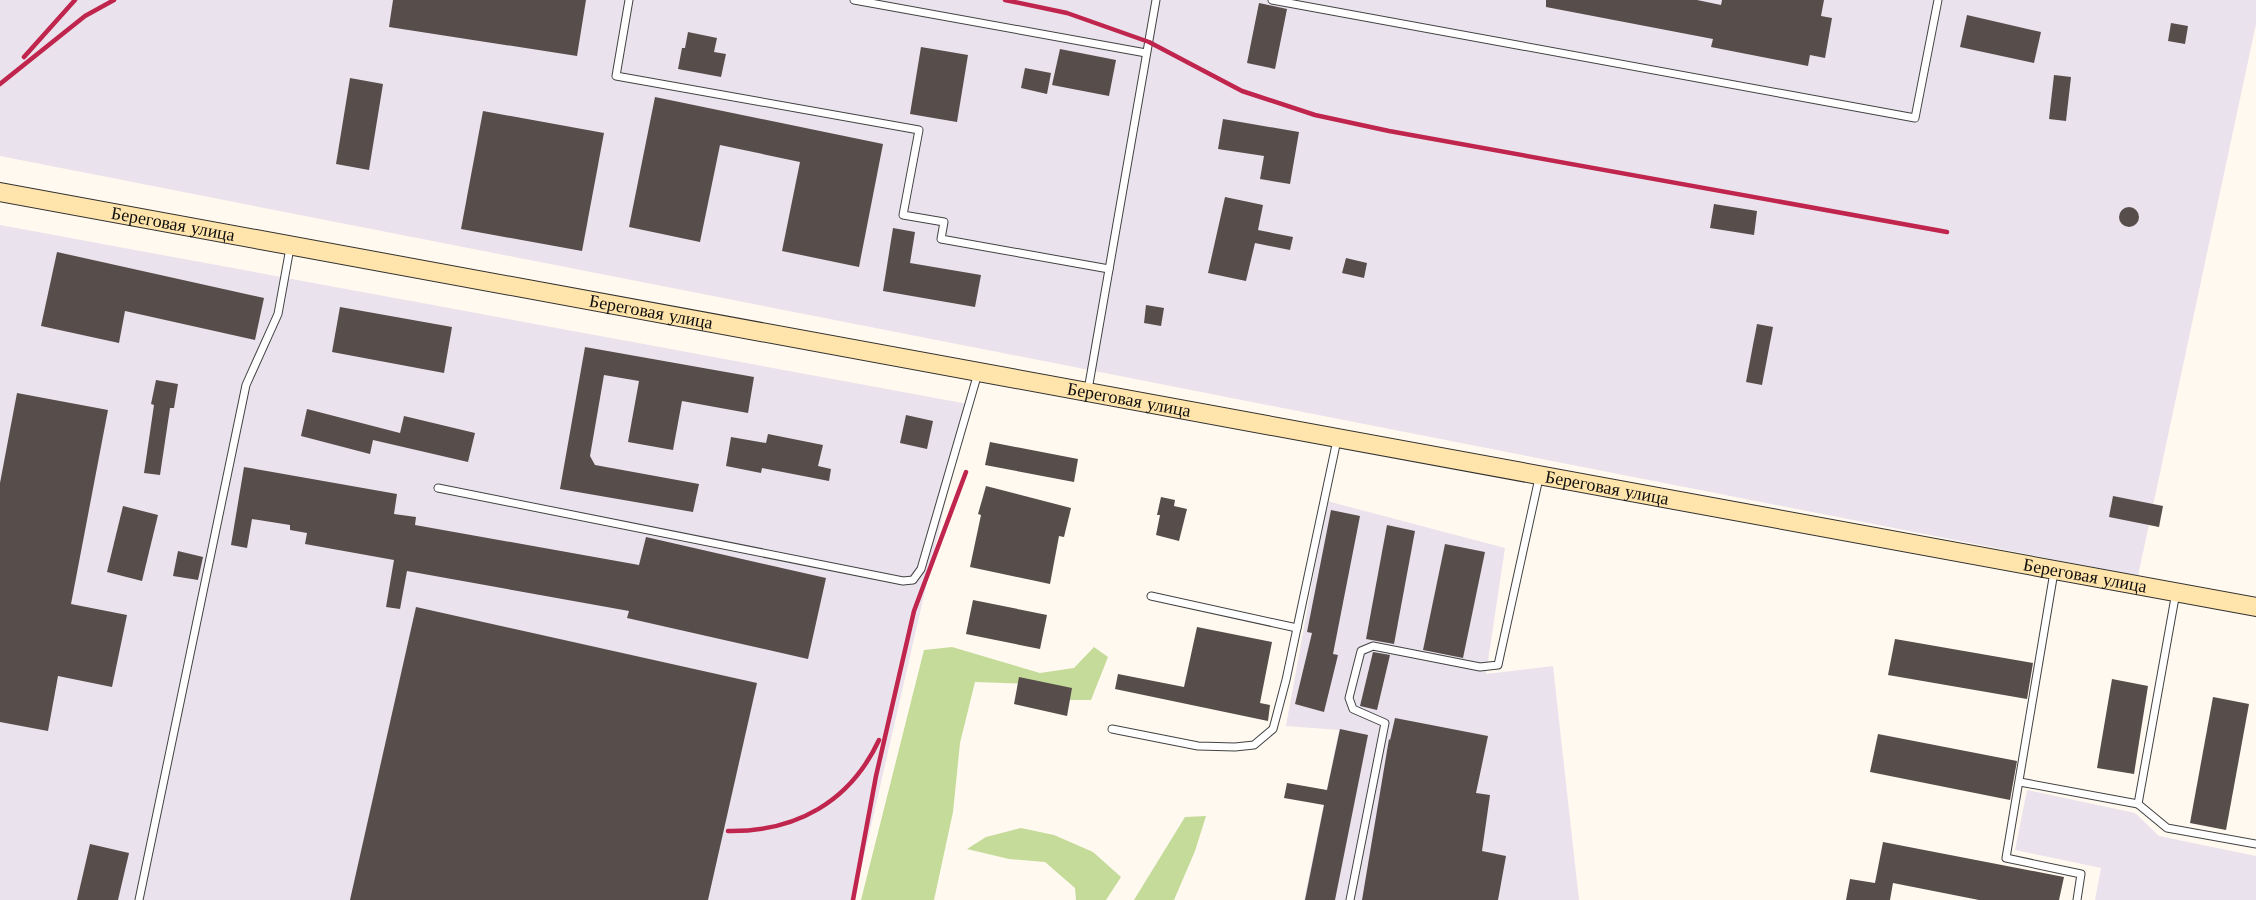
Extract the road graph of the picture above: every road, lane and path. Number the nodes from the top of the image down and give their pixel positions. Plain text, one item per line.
1 (629, 0) edge
2 (854, 0) edge
3 (1156, 0) edge
4 (1272, 0) edge
5 (1938, 0) edge
6 (1146, 53) junction
7 (0, 192) edge
8 (291, 246) junction
9 (1109, 269) junction
10 (978, 372) junction
11 (1087, 392) junction
12 (1337, 438) junction
13 (1540, 475) junction
14 (438, 488) dead end
15 (2054, 570) junction
16 (2176, 592) junction
17 (1151, 596) dead end
18 (2256, 607) edge
19 (1297, 628) junction
20 (1112, 729) dead end
21 (2020, 782) junction
22 (2138, 804) junction
23 (2256, 844) edge
24 (139, 900) edge
25 (1350, 900) edge
26 (2077, 900) edge

1 - 9 lane
2 - 6 lane
3 - 6 lane
4 - 5 lane
6 - 9 lane
7 - 8 street, Береговая улица
8 - 10 street, Береговая улица
8 - 24 lane
9 - 11 lane
10 - 11 street, Береговая улица
10 - 14 lane
11 - 12 street, Береговая улица
12 - 13 street, Береговая улица
12 - 19 lane
13 - 15 street, Береговая улица
13 - 25 lane
15 - 16 street, Береговая улица
15 - 21 lane
16 - 18 street, Береговая улица
16 - 22 lane
17 - 19 lane
19 - 20 lane
21 - 22 lane
21 - 26 lane
22 - 23 lane

